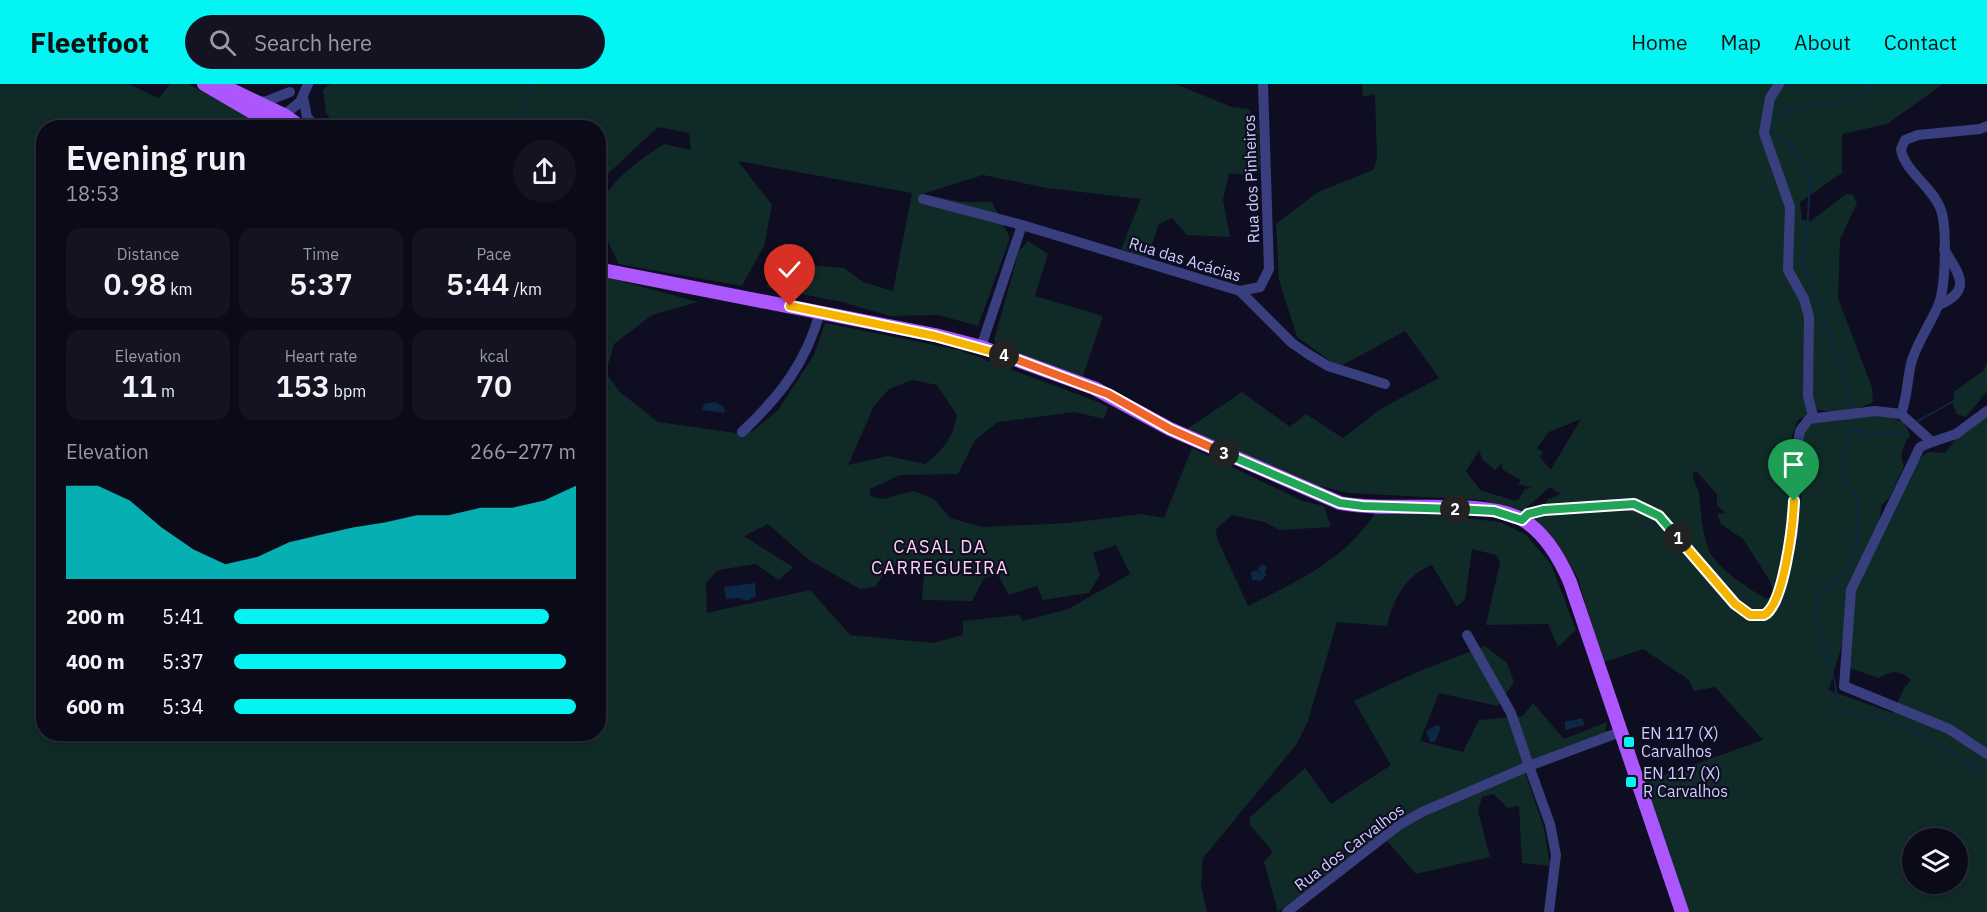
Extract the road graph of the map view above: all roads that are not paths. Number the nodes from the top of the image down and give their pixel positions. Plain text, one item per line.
1 (204, 84) edge
2 (308, 84) edge
3 (1263, 84) edge
4 (1779, 84) edge
5 (220, 88) edge
6 (293, 88) edge
7 (303, 97) junction
8 (258, 102) junction
9 (279, 120) edge
10 (281, 120) edge
11 (286, 120) edge
12 (287, 120) edge
13 (309, 120) edge
14 (1987, 126) edge
15 (923, 199) dead end
16 (1022, 225) junction
17 (1944, 248) junction
18 (606, 271) edge
19 (1240, 291) junction
20 (1939, 304) junction
21 (820, 312) junction
22 (981, 347) junction
23 (1385, 384) dead end
24 (1987, 411) edge
25 (1901, 414) junction
26 (1814, 416) junction
27 (742, 432) dead end
28 (1932, 442) junction
29 (1522, 520) junction
30 (1467, 635) dead end
31 (1620, 732) junction
32 (1987, 754) edge
33 (1529, 766) junction
34 (1287, 912) edge
35 (1549, 912) edge
36 (1682, 912) edge

1 - 5 main road
2 - 7 street
3 - 19 street, Rua dos Pinheiros
4 - 26 street
5 - 8 main road
5 - 9 main road
6 - 8 street
6 - 11 street
7 - 12 street
7 - 13 street
8 - 10 main road
14 - 17 street
15 - 16 street, Rua das Acácias
16 - 19 street, Rua das Acácias
16 - 22 street
17 - 20 street
17 - 20 street
18 - 21 main road
19 - 23 street, Rua das Acácias
20 - 25 street
21 - 22 main road
21 - 27 street
22 - 29 main road
24 - 28 street
25 - 26 street
25 - 28 street
26 - 29 street
28 - 32 street
29 - 31 main road
30 - 33 street
31 - 33 street, Rua dos Carvalhos
31 - 36 main road
33 - 34 street, Rua dos Carvalhos
33 - 35 street

